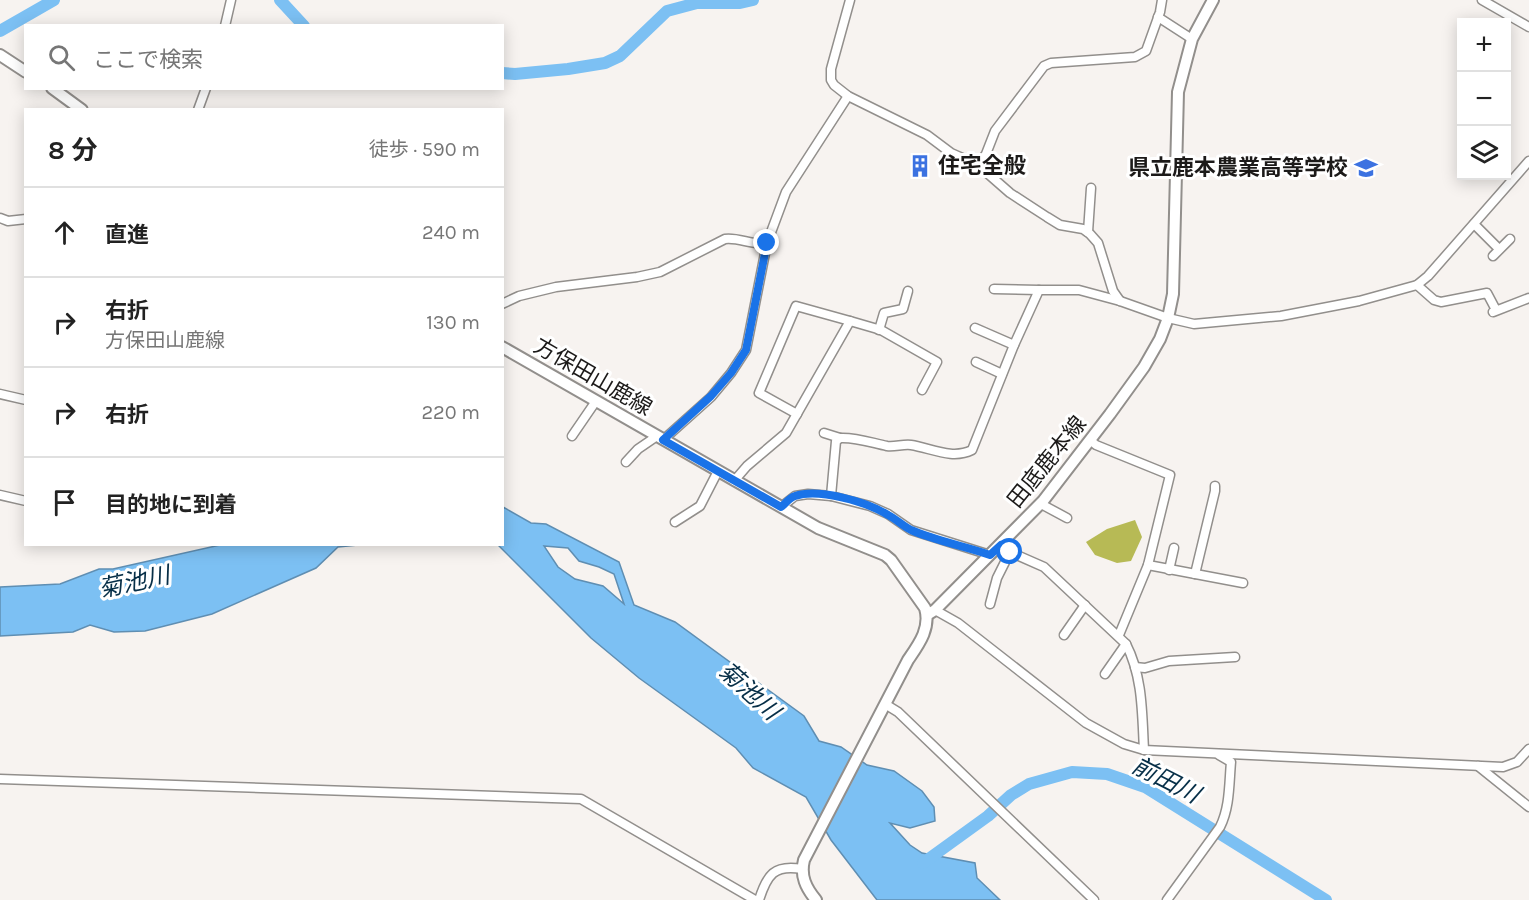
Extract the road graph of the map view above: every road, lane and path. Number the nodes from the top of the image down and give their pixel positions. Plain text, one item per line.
1 (231, 0) edge
2 (850, 0) edge
3 (1162, 0) edge
4 (1213, 0) edge
5 (1482, 0) edge
6 (1158, 17) junction
7 (225, 24) edge
8 (1529, 27) edge
9 (1192, 39) junction
10 (0, 55) edge
11 (24, 71) edge
12 (55, 90) edge
13 (205, 90) edge
14 (848, 96) junction
15 (79, 108) edge
16 (199, 108) edge
17 (1529, 162) edge
18 (978, 165) junction
19 (1091, 188) dead end
20 (0, 218) edge
21 (24, 219) edge
22 (1474, 224) junction
23 (1088, 232) junction
24 (1510, 239) dead end
25 (767, 243) junction
26 (1417, 285) junction
27 (994, 290) dead end
28 (1039, 290) junction
29 (908, 291) dead end
30 (1529, 298) edge
31 (1120, 301) junction
32 (504, 303) edge
33 (1168, 318) junction
34 (849, 321) junction
35 (975, 328) dead end
36 (879, 330) junction
37 (1014, 345) junction
38 (504, 348) edge
39 (976, 362) dead end
40 (1002, 374) junction
41 (922, 390) dead end
42 (0, 394) edge
43 (24, 400) edge
44 (597, 401) junction
45 (797, 414) junction
46 (824, 433) dead end
47 (572, 436) dead end
48 (660, 438) junction
49 (840, 438) junction
50 (1090, 440) junction
51 (626, 462) dead end
52 (717, 471) junction
53 (734, 481) junction
54 (1215, 486) dead end
55 (0, 495) edge
56 (831, 496) junction
57 (24, 501) edge
58 (1041, 504) junction
59 (781, 507) junction
60 (1067, 518) dead end
61 (675, 522) dead end
62 (1174, 548) dead end
63 (1006, 549) junction
64 (990, 555) junction
65 (1148, 566) junction
66 (1169, 570) junction
67 (1195, 574) junction
68 (1243, 583) dead end
69 (990, 604) dead end
70 (1085, 605) junction
71 (931, 612) junction
72 (1064, 635) dead end
73 (1119, 635) junction
74 (1126, 644) junction
75 (1235, 657) dead end
76 (1135, 667) junction
77 (1105, 674) dead end
78 (885, 704) junction
79 (1529, 748) edge
80 (1144, 750) junction
81 (1217, 754) junction
82 (1478, 766) junction
83 (0, 778) edge
84 (1529, 807) edge
85 (802, 869) junction
86 (757, 900) edge
87 (816, 900) edge
88 (1094, 900) edge
89 (1167, 900) edge

1 - 7 street
2 - 14 street
3 - 6 street
4 - 9 main road, 田底鹿本線
5 - 8 street
6 - 9 street
6 - 18 street
9 - 33 main road, 田底鹿本線
10 - 11 main road
12 - 15 main road
13 - 16 street
14 - 18 street
14 - 25 street
17 - 22 street
18 - 23 street
19 - 23 street
20 - 21 street
22 - 24 street
22 - 26 street
23 - 31 street
25 - 32 street
25 - 48 street
26 - 30 street
26 - 33 street
27 - 28 street
28 - 31 street
28 - 37 street
29 - 36 street
31 - 33 street
33 - 50 main road, 田底鹿本線
34 - 36 street
34 - 45 street
34 - 45 street
35 - 37 street
36 - 41 street
37 - 40 street
38 - 44 main road, 方保田山鹿線
39 - 40 street
40 - 49 street
42 - 43 street
44 - 47 street
44 - 48 main road, 方保田山鹿線
45 - 53 street
46 - 49 street
48 - 51 street
48 - 52 main road, 方保田山鹿線
49 - 56 street
50 - 58 main road, 田底鹿本線
50 - 65 street
52 - 53 main road, 方保田山鹿線
52 - 61 street
53 - 59 main road, 方保田山鹿線
54 - 67 street
55 - 57 street
56 - 59 street
56 - 64 street
58 - 60 street
58 - 63 main road, 田底鹿本線
59 - 71 main road, 方保田山鹿線
62 - 66 street
63 - 64 main road, 田底鹿本線
63 - 69 street
63 - 70 street
64 - 71 main road, 田底鹿本線
65 - 66 street
65 - 73 street
66 - 67 street
67 - 68 street
70 - 72 street
70 - 73 street
71 - 78 main road, 田底鹿本線
71 - 80 street
73 - 74 street
74 - 76 street
74 - 77 street
75 - 76 street
76 - 80 street
78 - 85 main road, 田底鹿本線
78 - 88 street
79 - 82 street
80 - 81 street
81 - 82 street
81 - 89 street
82 - 84 street
83 - 86 street
85 - 86 street
85 - 87 main road

